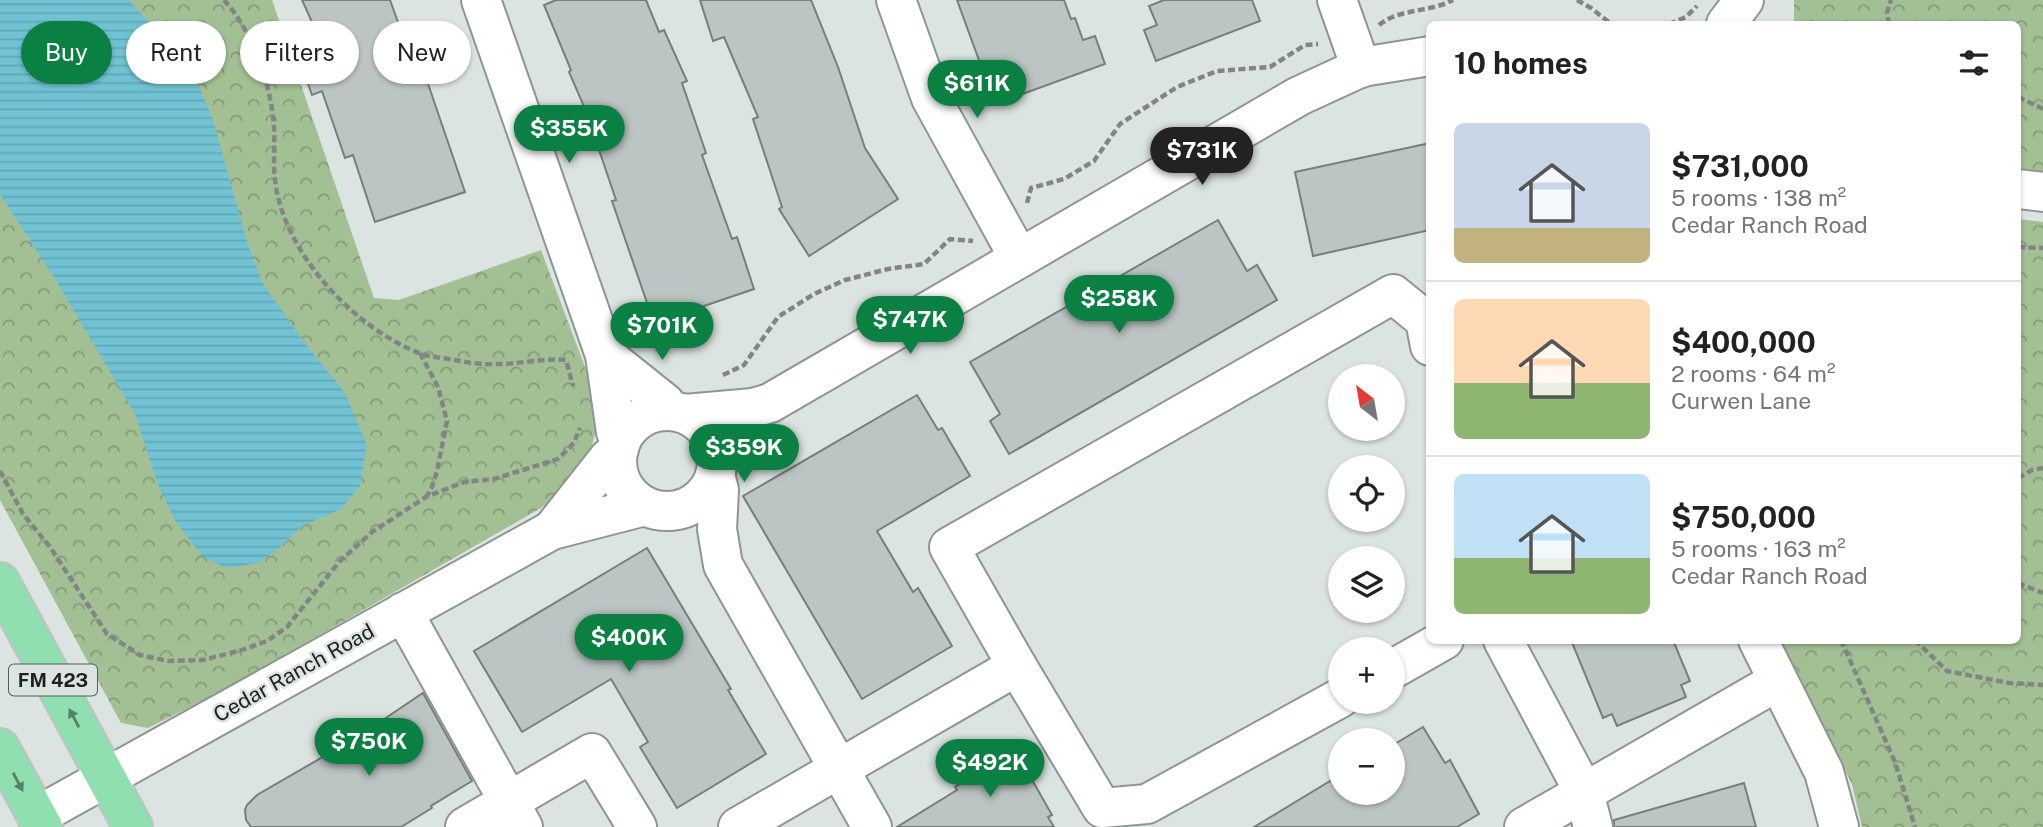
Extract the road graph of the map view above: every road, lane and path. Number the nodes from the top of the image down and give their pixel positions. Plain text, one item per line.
1 (225, 0) edge
2 (481, 0) edge
3 (896, 0) edge
4 (1337, 0) edge
5 (1577, 0) edge
6 (1702, 0) edge
7 (1744, 0) edge
8 (1752, 0) edge
9 (1891, 0) edge
10 (1607, 21) edge
11 (1676, 21) edge
12 (1728, 21) edge
13 (1754, 21) edge
14 (1888, 21) edge
15 (1426, 57) edge
16 (1361, 68) junction
17 (2021, 98) edge
18 (2043, 109) edge
19 (2021, 189) edge
20 (2043, 192) edge
21 (2021, 247) edge
22 (2043, 248) edge
23 (1019, 258) junction
24 (1426, 325) edge
25 (420, 353) junction
26 (605, 355) junction
27 (576, 396) dead end
28 (770, 403) junction
29 (677, 413) junction
30 (581, 422) dead end
31 (620, 445) junction
32 (2043, 468) edge
33 (717, 469) junction
34 (0, 471) edge
35 (2021, 476) edge
36 (426, 497) junction
37 (650, 508) junction
38 (552, 530) junction
39 (723, 565) junction
40 (0, 582) edge
41 (2021, 584) edge
42 (2043, 593) edge
43 (403, 612) junction
44 (1437, 644) edge
45 (1505, 644) edge
46 (1760, 644) edge
47 (1843, 644) edge
48 (1918, 644) edge
49 (1405, 662) edge
50 (1017, 666) junction
51 (1778, 681) junction
52 (2043, 685) edge
53 (1328, 705) edge
54 (0, 747) edge
55 (839, 769) junction
56 (106, 778) junction
57 (1588, 810) edge
58 (516, 815) edge
59 (40, 821) edge
60 (133, 827) edge
61 (465, 827) edge
62 (637, 827) edge
63 (738, 827) edge
64 (872, 827) edge
65 (1524, 827) edge
66 (1839, 827) edge
67 (1916, 827) edge

1 - 25 path
2 - 26 street
3 - 23 street
4 - 16 street
5 - 10 path
6 - 11 path
7 - 12 street
8 - 13 street
9 - 14 path
15 - 16 street
16 - 23 street
17 - 18 path
19 - 20 street
21 - 22 path
23 - 28 street
24 - 50 street
25 - 27 path
25 - 36 path
26 - 29 street
26 - 31 street
28 - 29 street
28 - 33 street
29 - 31 street
29 - 33 street
30 - 36 path
31 - 37 street
31 - 38 street, Cedar Ranch Road
32 - 35 path
33 - 37 street
33 - 39 street
34 - 36 path
37 - 38 street, Cedar Ranch Road
37 - 39 street
38 - 43 street, Cedar Ranch Road
39 - 55 street
56 -> 40 main road, FM 423
41 - 42 path
43 - 56 street, Cedar Ranch Road
43 - 58 street
44 - 49 street
45 - 57 street
46 - 51 street
47 - 67 path
48 - 52 path
50 - 53 street
50 - 55 street
51 - 57 street
51 - 66 street
54 -> 59 main road
55 - 63 street
55 - 64 street
56 - 59 street, Cedar Ranch Road
56 - 60 main road, FM 423
57 - 65 street
58 - 61 street
58 - 62 street

